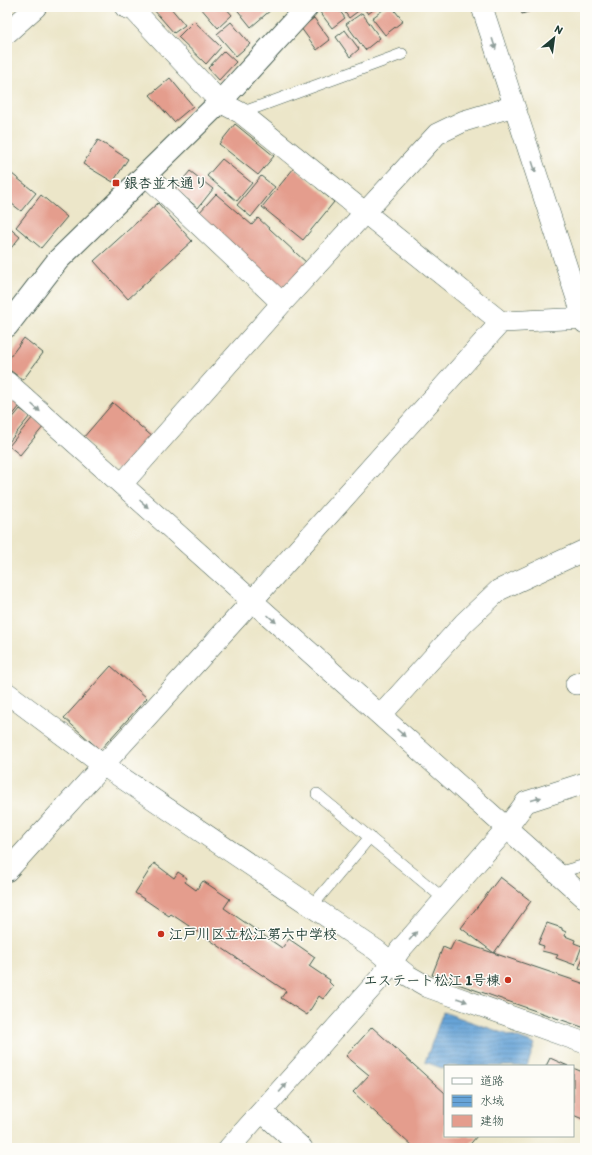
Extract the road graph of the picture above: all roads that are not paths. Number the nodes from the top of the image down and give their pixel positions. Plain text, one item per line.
1 (36, 7) edge
2 (307, 7) edge
3 (482, 7) edge
4 (132, 8) edge
5 (7, 33) edge
6 (402, 54) dead end
7 (220, 102) junction
8 (514, 106) junction
9 (240, 113) junction
10 (146, 175) junction
11 (366, 212) junction
12 (282, 303) junction
13 (584, 320) edge
14 (501, 322) junction
15 (7, 326) edge
16 (7, 382) edge
17 (122, 484) junction
18 (585, 550) edge
19 (252, 601) junction
20 (7, 693) edge
21 (381, 715) junction
22 (103, 765) junction
23 (585, 783) edge
24 (317, 794) dead end
25 (506, 829) junction
26 (370, 837) junction
27 (585, 864) edge
28 (7, 871) edge
29 (557, 873) junction
30 (585, 898) edge
31 (444, 899) junction
32 (312, 906) junction
33 (391, 962) junction
34 (585, 1043) edge
35 (262, 1112) junction
36 (229, 1148) edge
37 (302, 1148) edge

1 - 5 street
2 - 7 street
3 -> 8 street
4 - 7 street
6 - 9 lane
7 - 9 street
7 - 10 street
8 - 11 street
8 -> 13 street
9 - 11 street
10 - 12 street
10 - 15 street
11 - 12 street
11 - 14 street
12 - 17 street
13 - 14 street
14 - 19 street
16 -> 17 street
17 -> 19 street
18 - 21 street
19 -> 21 street
19 - 22 street
20 - 22 street
21 -> 25 street
22 - 28 street
22 - 32 street
25 -> 23 street
24 - 26 lane
25 - 29 street
25 - 31 street
26 - 31 lane
26 - 32 lane
27 - 29 lane
29 - 30 street
33 -> 31 street
32 - 33 street
33 -> 34 street
35 -> 33 street
35 - 36 street
35 - 37 street

